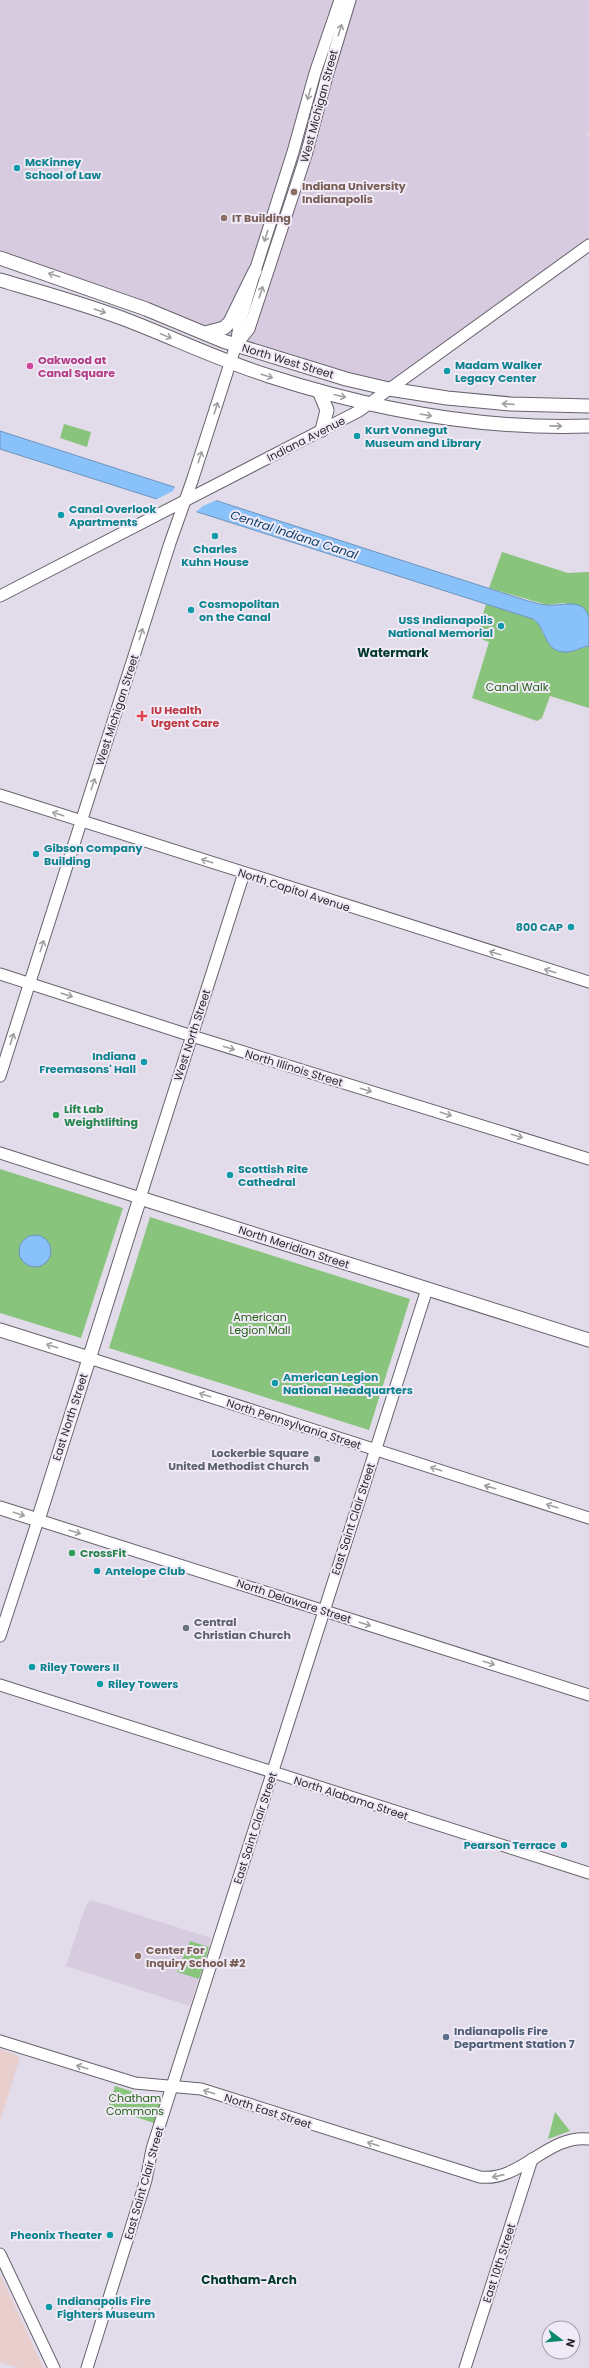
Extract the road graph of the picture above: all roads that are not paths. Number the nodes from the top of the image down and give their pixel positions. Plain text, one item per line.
1 (340, 0) edge
2 (350, 0) edge
3 (589, 245) edge
4 (0, 258) edge
5 (255, 271) junction
6 (0, 280) edge
7 (205, 334) junction
8 (236, 345) junction
9 (230, 362) junction
10 (389, 389) junction
11 (319, 391) junction
12 (370, 404) junction
13 (589, 406) edge
14 (589, 426) edge
15 (322, 430) junction
16 (185, 500) junction
17 (176, 509) junction
18 (0, 596) edge
19 (0, 795) edge
20 (82, 822) junction
21 (244, 873) junction
22 (0, 974) edge
23 (589, 982) edge
24 (30, 983) junction
25 (192, 1036) junction
26 (0, 1076) edge
27 (0, 1153) edge
28 (589, 1159) edge
29 (140, 1198) junction
30 (427, 1289) junction
31 (0, 1330) edge
32 (589, 1340) edge
33 (89, 1358) junction
34 (375, 1450) junction
35 (0, 1508) edge
36 (589, 1518) edge
37 (38, 1520) junction
38 (324, 1611) junction
39 (0, 1636) edge
40 (0, 1685) edge
41 (589, 1695) edge
42 (273, 1772) junction
43 (589, 1873) edge
44 (0, 2041) edge
45 (172, 2086) junction
46 (589, 2140) edge
47 (532, 2159) junction
48 (0, 2254) edge
49 (54, 2368) edge
50 (87, 2368) edge
51 (465, 2368) edge

1 -> 5 main road, West Michigan Street
8 -> 2 main road, West Michigan Street
3 - 10 main road, Indiana Avenue
7 -> 4 main road, North West Street
5 - 7 main road
5 - 8 main road, West Michigan Street
6 -> 9 main road, North West Street
7 - 8 main road, North West Street
8 - 9 main road, West Michigan Street
8 - 10 main road, North West Street
9 -> 11 main road, North West Street
16 -> 9 main road, West Michigan Street
10 - 12 main road, Indiana Avenue
13 -> 10 main road, North West Street
11 -> 12 main road, North West Street
11 - 15 main road
12 -> 14 main road, North West Street
12 - 15 main road, Indiana Avenue
15 - 16 main road, Indiana Avenue
16 - 17 main road, West Michigan Street
17 - 18 main road
20 -> 17 main road, West Michigan Street
20 -> 19 main road, North Capitol Avenue
21 -> 20 main road, North Capitol Avenue
24 -> 20 main road, West Michigan Street
23 -> 21 main road, North Capitol Avenue
21 - 25 main road, West North Street
22 - 24 main road, North Illinois Street
24 -> 25 main road, North Illinois Street
26 -> 24 main road, West Michigan Street
25 -> 28 main road, North Illinois Street
25 - 29 main road, West North Street
27 - 29 main road, North Meridian Street
29 - 30 main road, North Meridian Street
29 - 33 main road, East North Street
30 - 32 main road, North Meridian Street
30 - 34 main road, East Saint Clair Street
33 -> 31 main road, North Pennsylvania Street
34 -> 33 main road, North Pennsylvania Street
33 - 37 main road, East North Street
36 -> 34 main road, North Pennsylvania Street
34 - 38 main road, East Saint Clair Street
35 -> 37 main road, North Delaware Street
37 -> 38 main road, North Delaware Street
37 - 39 main road, East North Street
38 -> 41 main road, North Delaware Street
38 - 42 main road, East Saint Clair Street
40 - 42 main road, North Alabama Street
42 - 43 main road, North Alabama Street
42 - 45 main road, East Saint Clair Street
45 -> 44 main road, North East Street
47 -> 45 main road, North East Street
45 - 50 main road, East Saint Clair Street
46 - 47 main road, North East Street
47 - 51 main road, East 10th Street
48 - 49 main road

